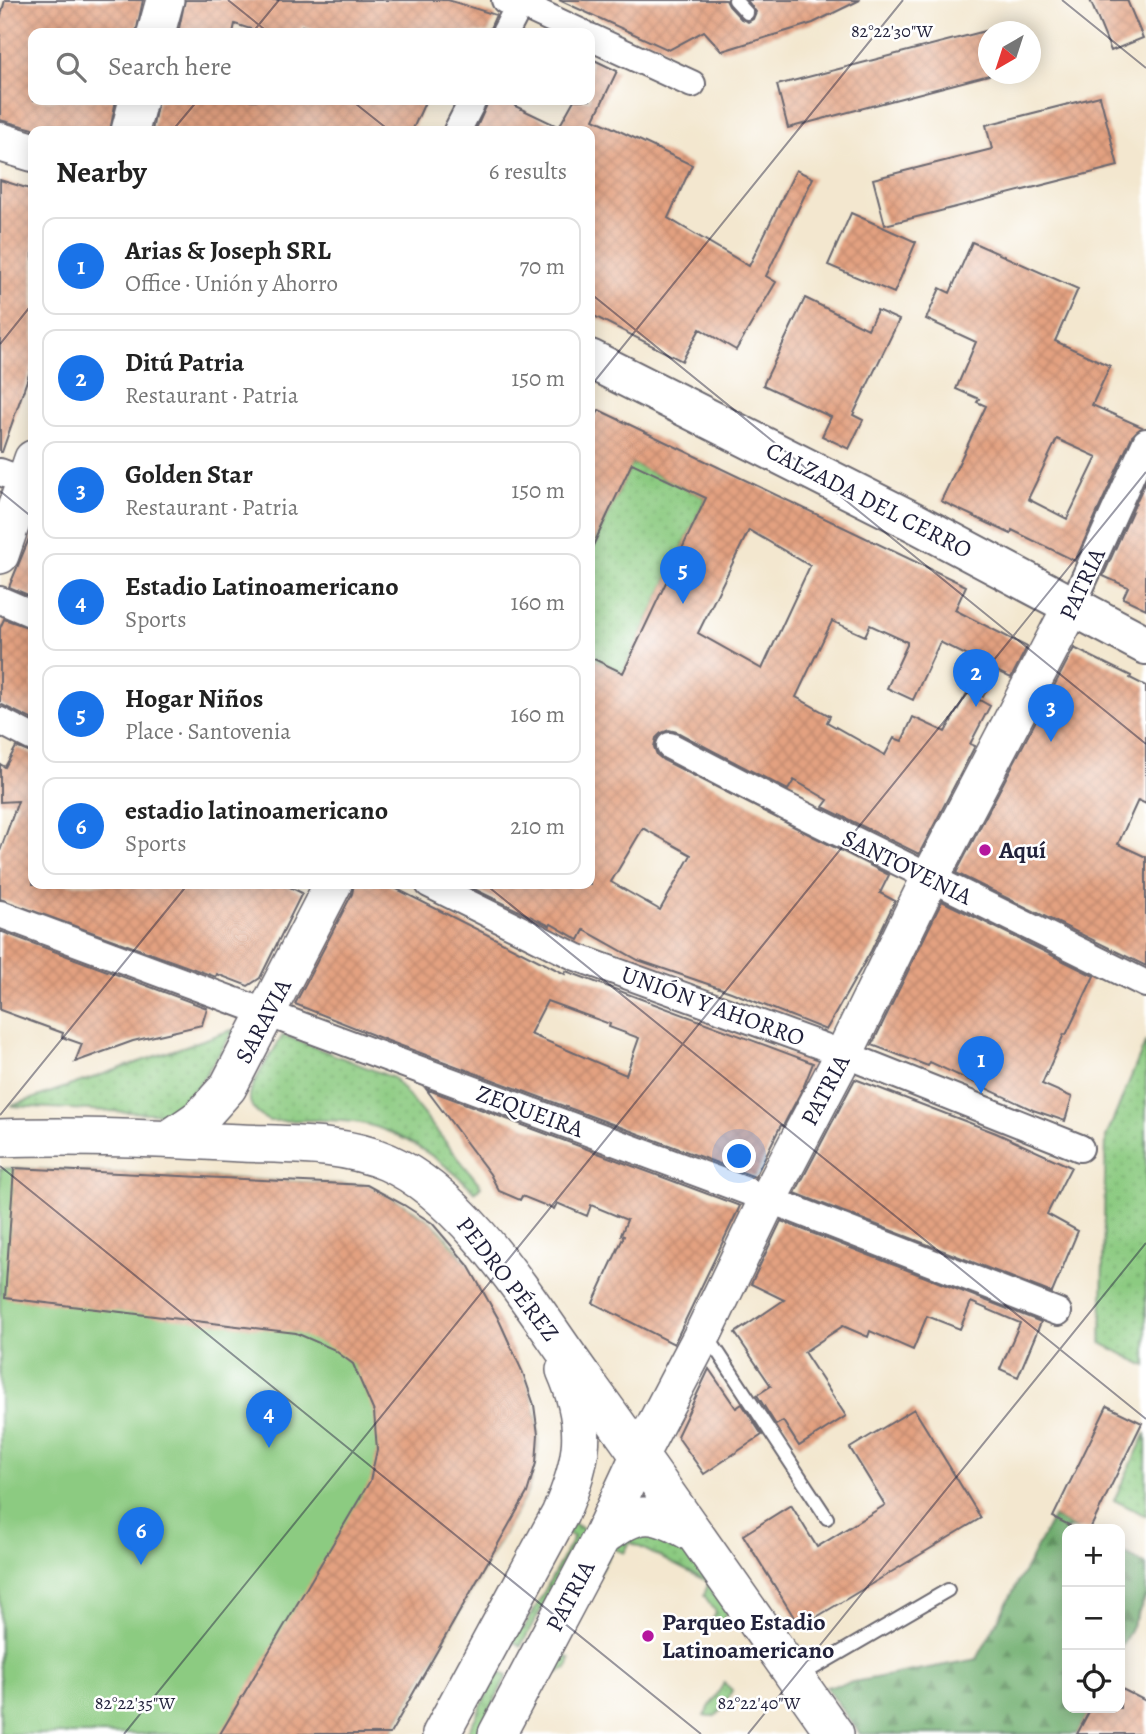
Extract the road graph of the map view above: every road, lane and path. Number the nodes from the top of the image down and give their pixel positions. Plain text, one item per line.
1 (165, 0) edge
2 (735, 0) edge
3 (516, 1) edge
4 (747, 13) dead end
5 (157, 28) edge
6 (507, 28) edge
7 (572, 28) edge
8 (595, 39) edge
9 (692, 85) dead end
10 (137, 105) edge
11 (470, 105) edge
12 (131, 126) edge
13 (460, 126) edge
14 (0, 142) edge
15 (28, 150) edge
16 (595, 365) edge
17 (1146, 442) edge
18 (23, 474) edge
19 (0, 555) edge
20 (0, 600) edge
21 (1072, 606) junction
22 (28, 612) edge
23 (1146, 645) edge
24 (0, 721) edge
25 (28, 735) edge
26 (670, 746) dead end
27 (930, 878) junction
28 (323, 889) edge
29 (439, 889) edge
30 (0, 914) edge
31 (1146, 984) edge
32 (268, 1014) junction
33 (844, 1054) junction
34 (242, 1062) junction
35 (0, 1138) edge
36 (169, 1139) junction
37 (275, 1145) junction
38 (1080, 1147) dead end
39 (768, 1199) junction
40 (1058, 1312) dead end
41 (542, 1322) junction
42 (704, 1332) junction
43 (617, 1424) junction
44 (640, 1454) junction
45 (581, 1455) junction
46 (827, 1518) dead end
47 (694, 1534) junction
48 (601, 1538) junction
49 (947, 1590) dead end
50 (796, 1678) junction
51 (441, 1734) edge
52 (497, 1734) edge
53 (835, 1734) edge

1 - 5 street
2 - 4 lane
3 - 6 street
3 - 7 street
8 - 9 street
10 - 12 street
11 - 13 street
14 - 15 main road
16 - 21 main road, CALZADA DEL CERRO
17 - 21 street, PATRIA
18 - 19 street
20 - 22 street
21 - 23 main road, CALZADA DEL CERRO
21 - 27 street, PATRIA
24 - 25 street
26 - 27 street, SANTOVENIA
27 - 31 street, SANTOVENIA
27 - 33 street, PATRIA
28 - 32 street, SARAVIA
29 - 33 street, UNIÓN Y AHORRO
30 - 32 street, ZEQUEIRA
32 - 34 street, SARAVIA
32 - 39 street, ZEQUEIRA
33 - 38 street, UNIÓN Y AHORRO
33 - 39 street, PATRIA
34 - 36 street, SARAVIA
34 - 37 street
35 - 36 street, PEDRO PÉREZ
36 - 37 street, PEDRO PÉREZ
37 - 41 street, PEDRO PÉREZ
39 - 40 street, ZEQUEIRA
39 - 42 street, PATRIA
41 - 43 street, PEDRO PÉREZ
41 - 45 street, PATRIA
42 - 44 street, PATRIA
42 - 46 lane
43 - 44 street, PEDRO PÉREZ
43 - 45 street
44 - 47 street, PEDRO PÉREZ
44 - 48 street, PATRIA
45 - 51 street, PATRIA
47 - 48 street
47 - 50 street, PEDRO PÉREZ
48 - 52 street, PATRIA
49 - 50 lane
50 - 53 street, PEDRO PÉREZ

